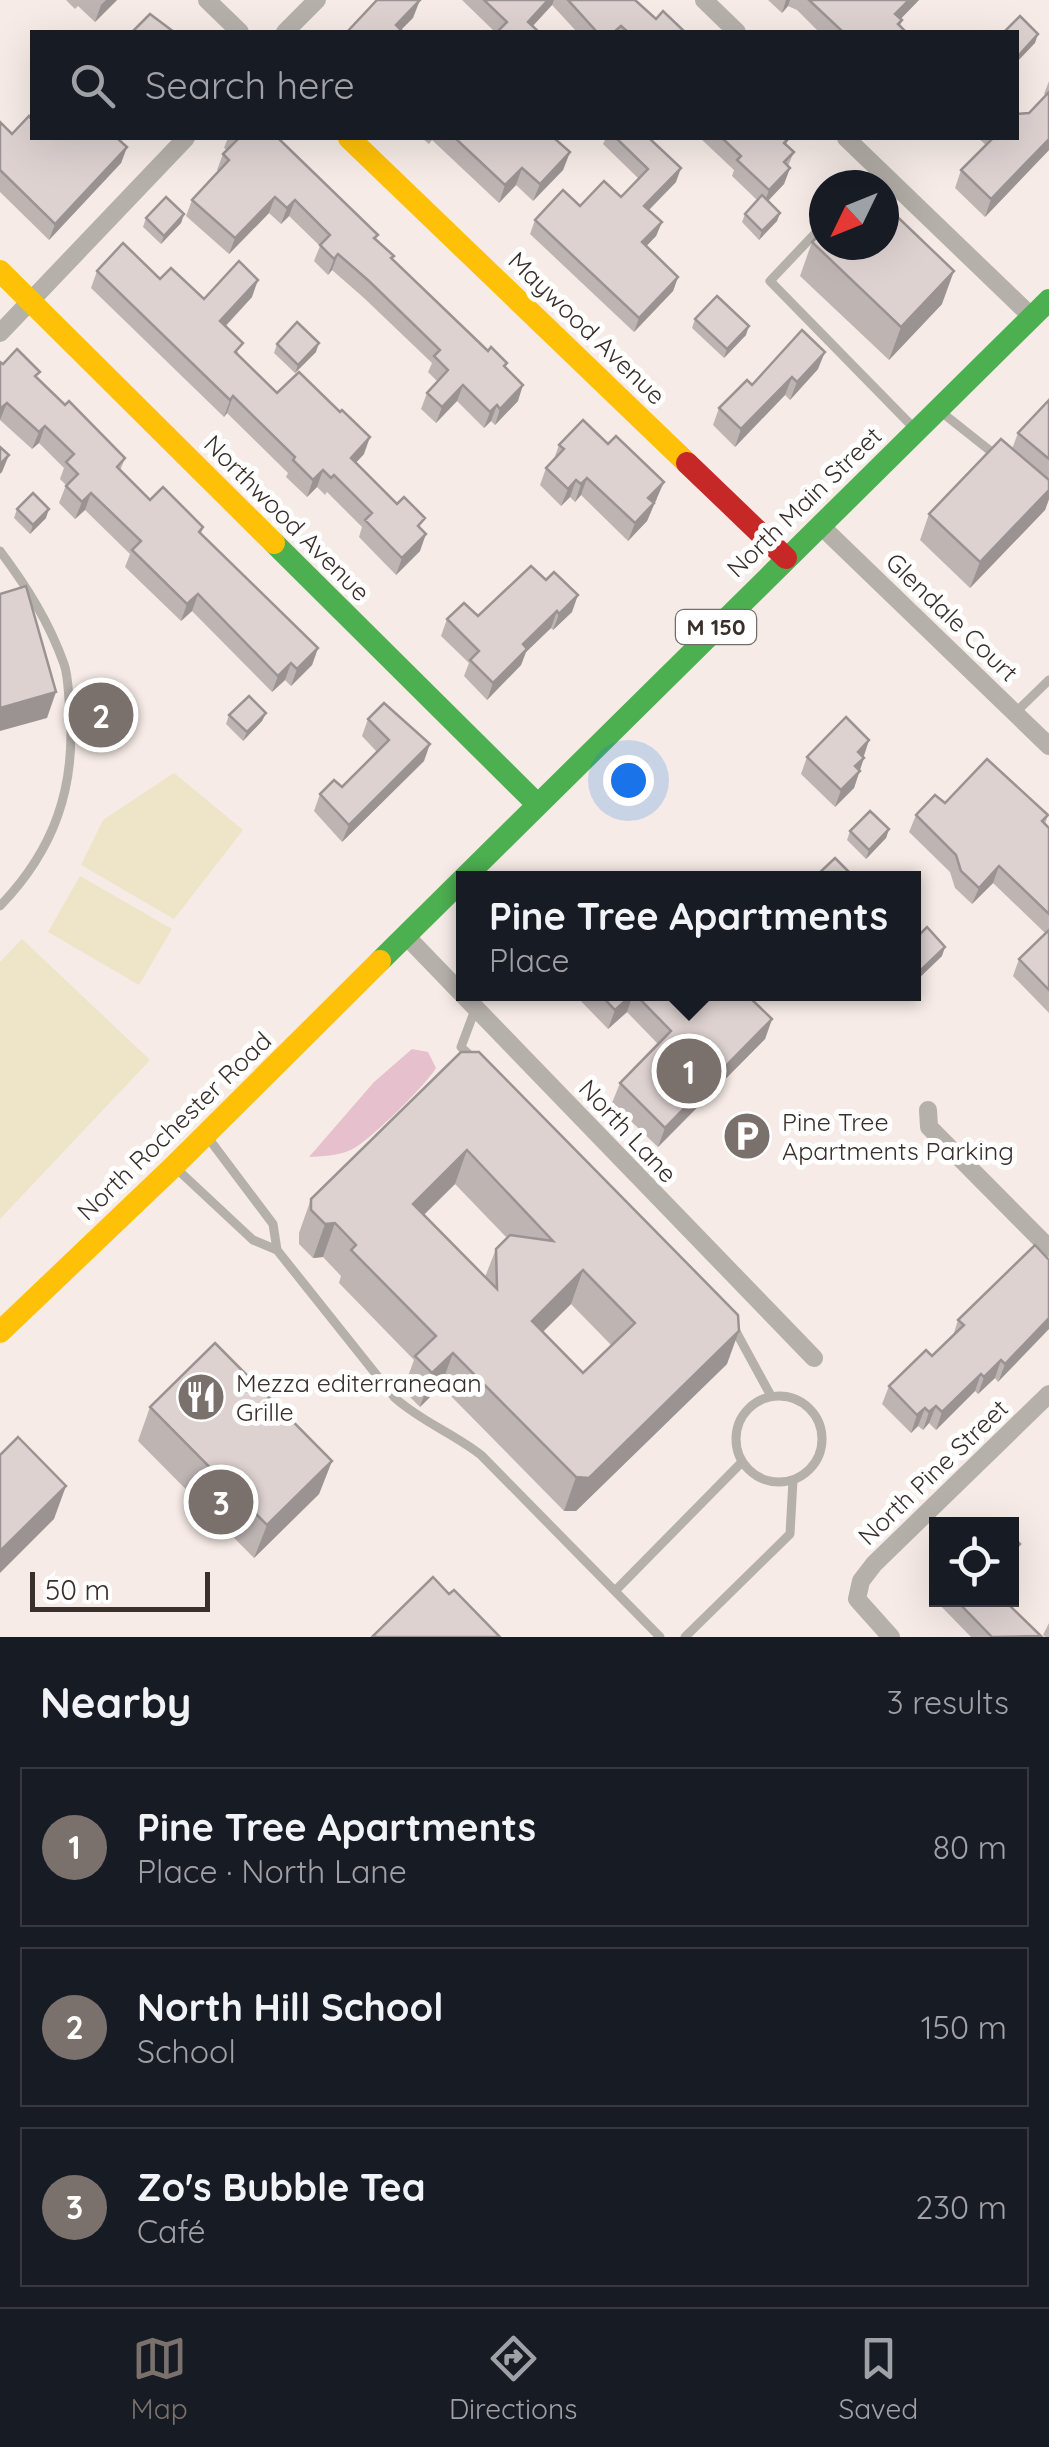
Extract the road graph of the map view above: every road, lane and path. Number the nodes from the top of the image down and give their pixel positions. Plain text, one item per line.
1 (207, 0) edge
2 (317, 0) edge
3 (704, 0) edge
4 (238, 30) edge
5 (287, 30) edge
6 (735, 30) edge
7 (184, 140) edge
8 (352, 140) edge
9 (848, 140) edge
10 (878, 168) joint
11 (809, 240) edge
12 (0, 271) edge
13 (1049, 300) edge
14 (30, 302) junction
15 (1032, 317) junction
16 (0, 334) edge
17 (938, 409) junction
18 (916, 430) junction
19 (1010, 468) edge
20 (820, 525) junction
21 (0, 551) edge
22 (786, 558) junction
23 (1049, 680) edge
24 (1015, 713) junction
25 (1049, 746) edge
26 (538, 804) junction
27 (472, 871) edge
28 (456, 887) edge
29 (0, 906) edge
30 (407, 937) junction
31 (386, 957) joint
32 (456, 987) edge
33 (470, 1001) edge
34 (476, 1007) junction
35 (476, 1062) edge
36 (928, 1110) dead end
37 (205, 1134) junction
38 (174, 1166) junction
39 (1049, 1248) edge
40 (277, 1250) junction
41 (730, 1322) edge
42 (0, 1332) edge
43 (814, 1358) dead end
44 (1049, 1394) edge
45 (771, 1396) junction
46 (742, 1462) junction
47 (793, 1480) junction
48 (615, 1591) junction
49 (660, 1637) edge
50 (685, 1637) edge
51 (890, 1637) edge

1 - 4 street
2 - 5 street
3 - 6 street
7 - 14 street
8 - 22 main road, Maywood Avenue
9 - 10 street
10 - 15 street
11 - 18 lane
12 - 14 main road, Northwood Avenue
13 - 15 main road, North Main Street / M 150
14 - 16 street
14 - 26 main road, Northwood Avenue
15 - 17 main road, North Main Street / M 150
17 - 18 main road, North Main Street / M 150
17 - 19 lane
18 - 20 main road, North Main Street / M 150
20 - 22 main road, North Main Street / M 150
20 - 24 street, Glendale Court
21 - 29 lane
22 - 26 main road, North Main Street / M 150
23 - 24 lane
24 - 25 street, Glendale Court
26 - 27 main road, North Main Street / M 150
28 - 30 main road, North Main Street / M 150
30 - 31 main road, North Main Street / M 150
30 - 32 street, North Lane
31 - 37 main road, North Rochester Road / M 150
33 - 34 street, North Lane
34 - 35 lane
34 - 43 street, North Lane
36 - 39 street
37 - 38 main road, North Rochester Road / M 150
37 - 40 lane
38 - 40 lane
38 - 42 main road, North Rochester Road / M 150
40 - 48 lane
41 - 45 lane
44 - 51 street, North Pine Street
45 - 46 lane
45 - 47 lane
46 - 47 lane
46 - 48 lane
47 - 50 lane
48 - 49 lane

